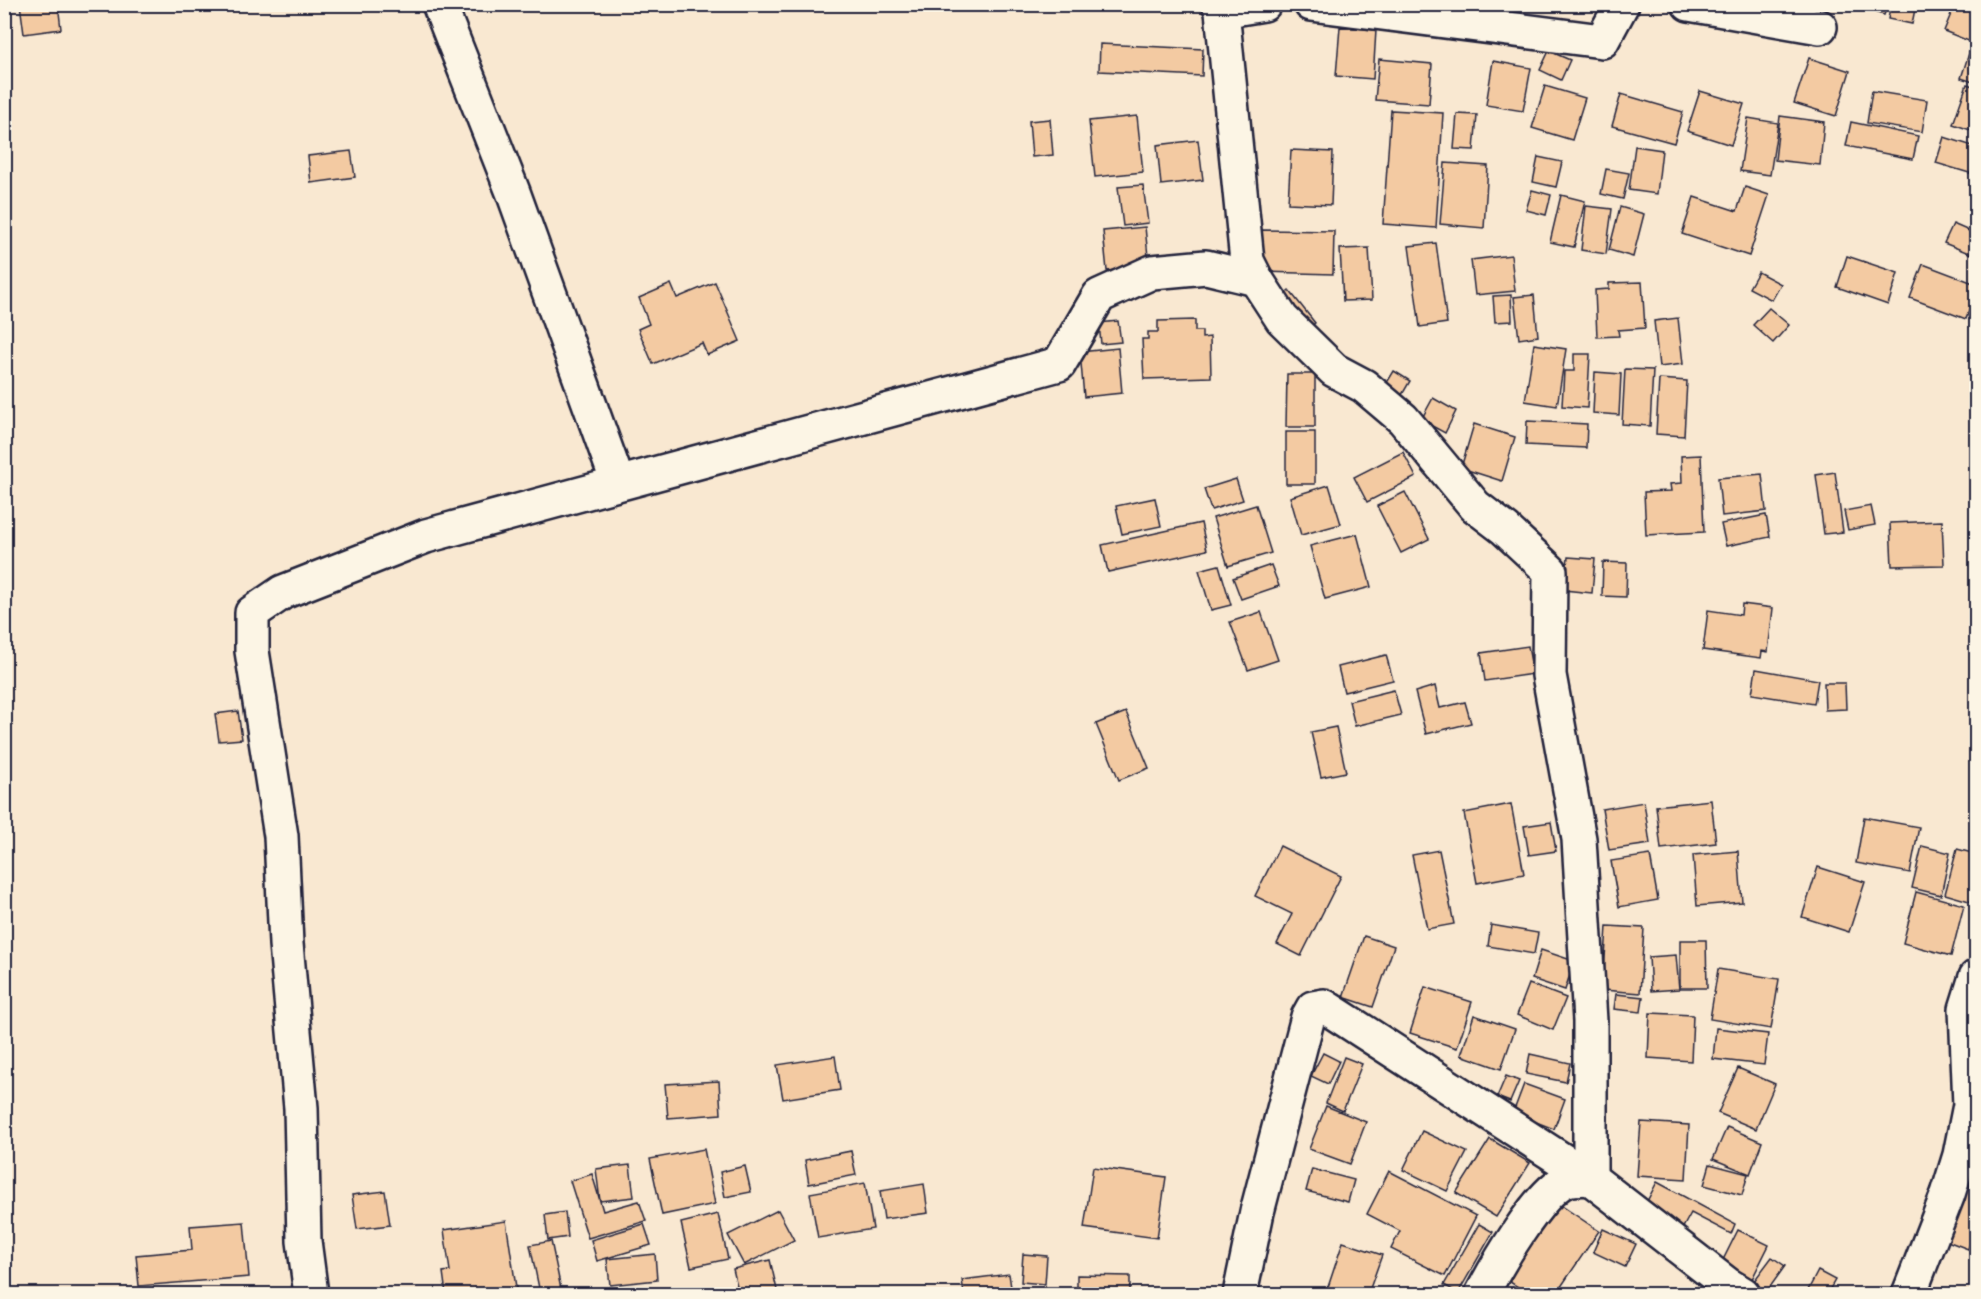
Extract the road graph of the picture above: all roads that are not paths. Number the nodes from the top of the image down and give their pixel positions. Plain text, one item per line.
1 (439, 4) edge
2 (1264, 4) edge
3 (1311, 4) edge
4 (1622, 4) edge
5 (1689, 4) edge
6 (1220, 8) edge
7 (1820, 27) dead end
8 (1256, 279) junction
9 (618, 483) junction
10 (1977, 977) edge
11 (1590, 1178) junction
12 (311, 1294) edge
13 (1240, 1294) edge
14 (1482, 1294) edge
15 (1743, 1294) edge
16 (1909, 1294) edge

1 - 9 street
2 - 6 street
3 - 4 street
5 - 7 street
6 - 8 street
8 - 9 street
8 - 11 street
9 - 12 street
10 - 16 street
11 - 13 street
11 - 14 street
11 - 15 street

